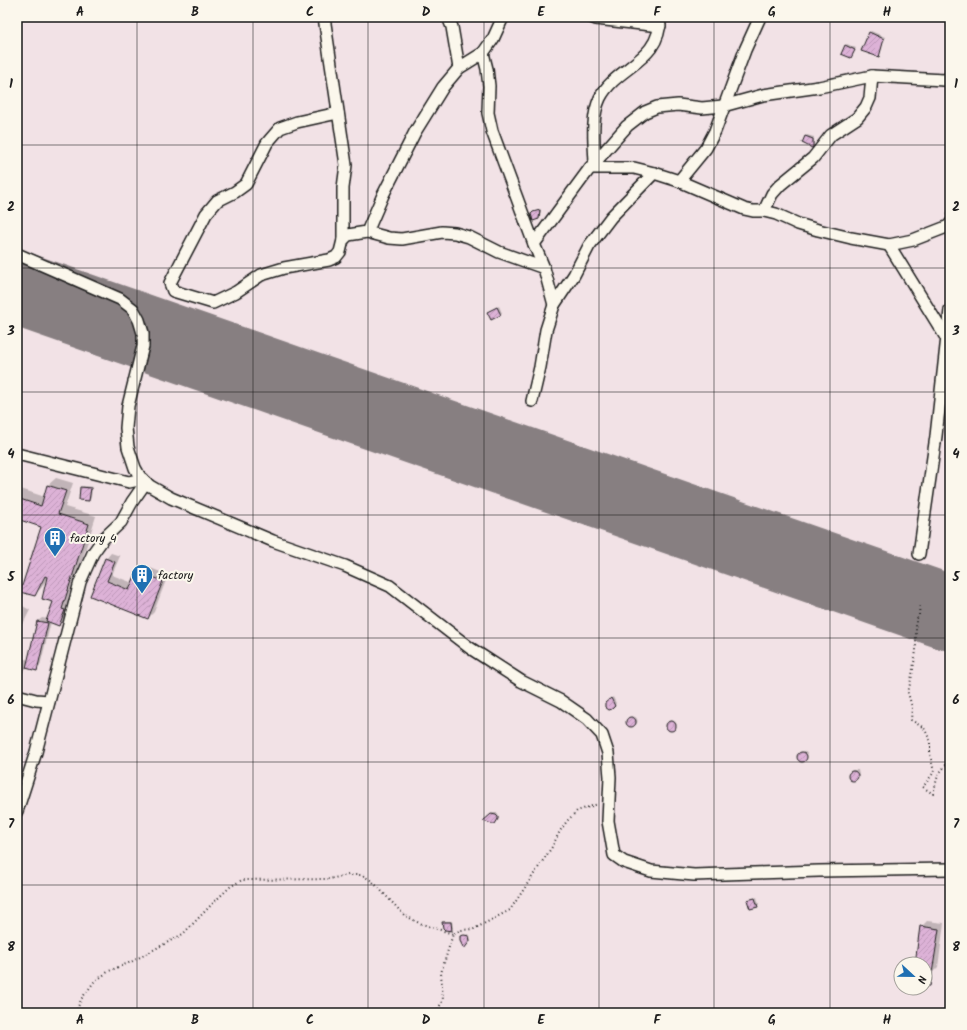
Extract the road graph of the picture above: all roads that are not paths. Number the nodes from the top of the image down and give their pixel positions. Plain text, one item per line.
1 (324, 17) edge
2 (448, 17) edge
3 (503, 17) edge
4 (591, 17) edge
5 (760, 17) edge
6 (660, 22) edge
7 (483, 53) junction
8 (459, 68) junction
9 (872, 76) junction
10 (950, 78) edge
11 (723, 106) junction
12 (338, 113) junction
13 (592, 165) junction
14 (654, 173) junction
15 (679, 181) junction
16 (764, 211) junction
17 (950, 224) edge
18 (367, 232) junction
19 (343, 240) junction
20 (534, 244) junction
21 (889, 245) junction
22 (17, 254) edge
23 (544, 268) junction
24 (554, 305) junction
25 (950, 310) edge
26 (947, 339) junction
27 (532, 401) dead end
28 (17, 454) edge
29 (144, 481) junction
30 (919, 554) dead end
31 (17, 695) edge
32 (49, 701) junction
33 (17, 811) edge
34 (950, 869) edge

1 - 12 street
2 - 8 street
3 - 7 street
4 - 6 street
5 - 11 street
6 - 13 street
7 - 8 street
7 - 20 street
8 - 18 street
9 - 10 street
9 - 11 street
9 - 16 street
11 - 13 street
11 - 15 street
12 - 19 street
12 - 19 street
13 - 14 street
13 - 20 street
14 - 15 street
14 - 24 street
15 - 16 street
16 - 21 street
17 - 21 street
18 - 19 street
18 - 23 street
20 - 23 street
21 - 26 street
22 - 29 street
23 - 24 street
24 - 27 street
25 - 26 street
26 - 30 street
28 - 29 street
29 - 32 street
29 - 34 street
31 - 32 street
32 - 33 street

